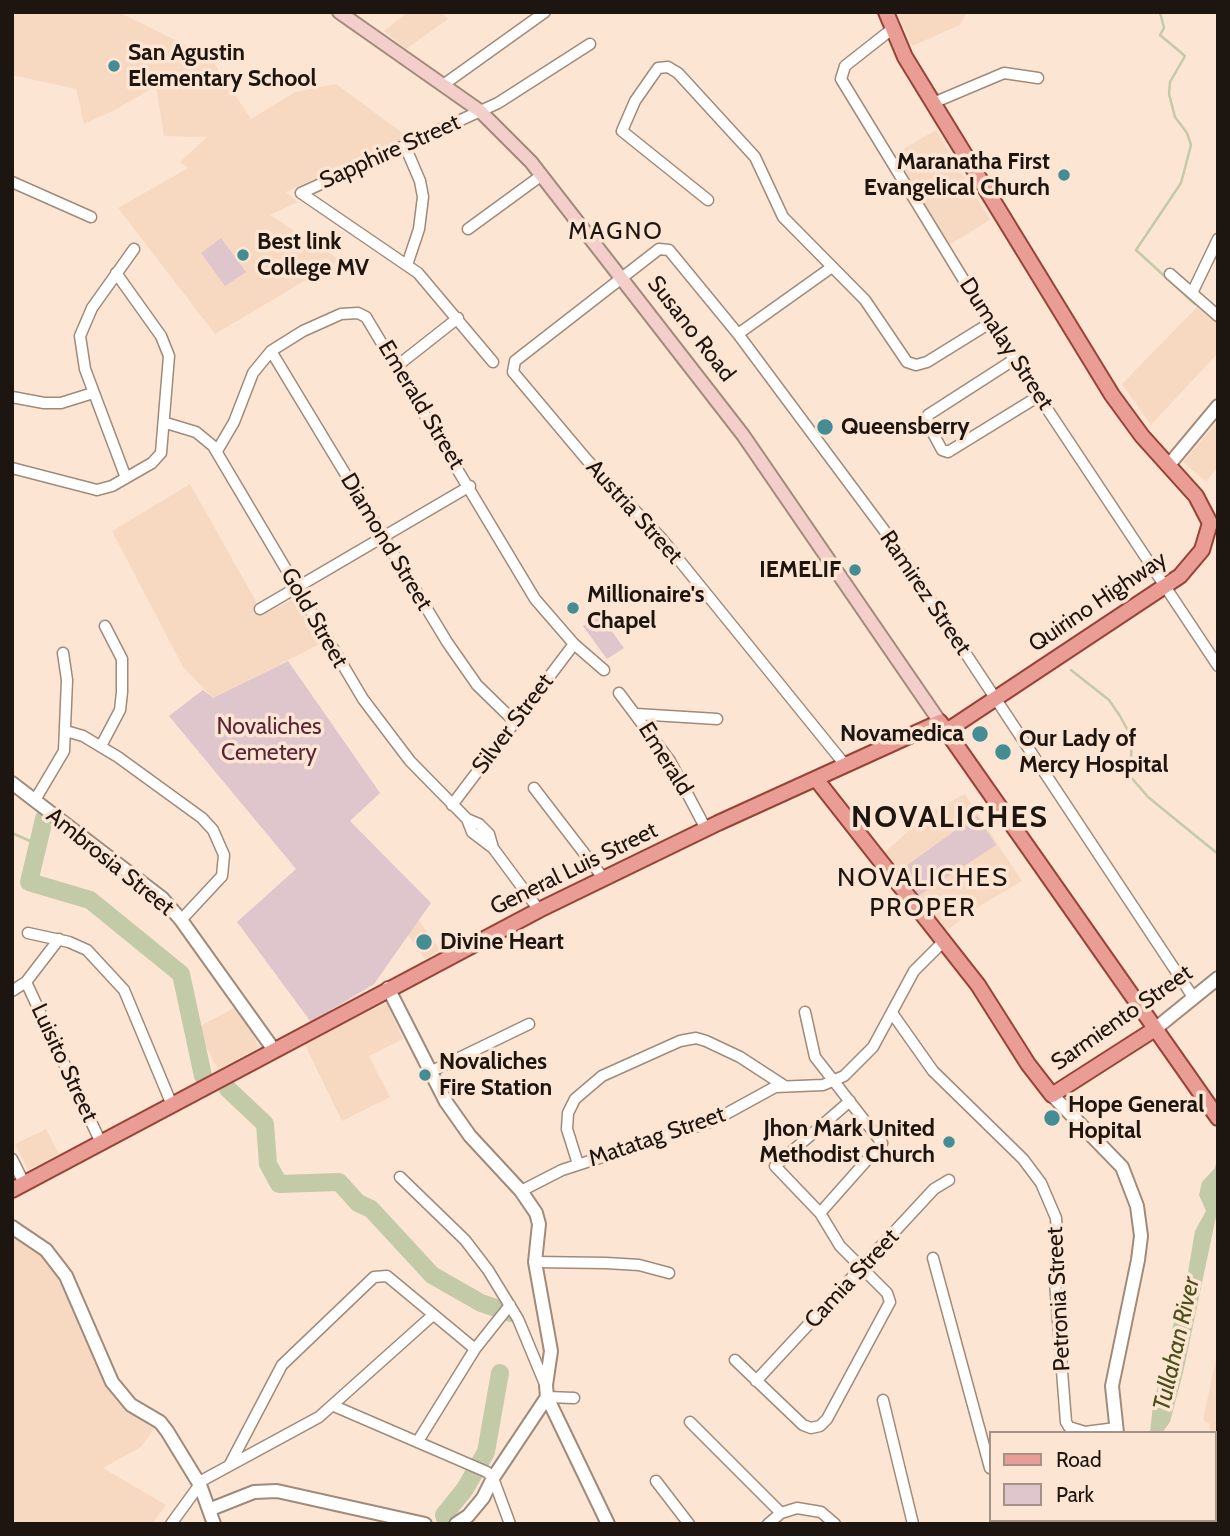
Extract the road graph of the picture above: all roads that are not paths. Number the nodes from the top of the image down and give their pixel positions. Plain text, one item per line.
1 (339, 12) edge
2 (545, 12) edge
3 (886, 12) edge
4 (892, 29) junction
5 (590, 44) dead end
6 (1038, 78) dead end
7 (443, 85) junction
8 (933, 103) junction
9 (480, 111) junction
10 (405, 146) junction
11 (542, 175) junction
12 (12, 182) edge
13 (708, 200) dead end
14 (91, 218) dead end
15 (468, 229) dead end
16 (1218, 239) edge
17 (134, 249) dead end
18 (407, 265) junction
19 (832, 267) junction
20 (116, 273) junction
21 (1170, 274) dead end
22 (621, 278) junction
23 (1192, 293) junction
24 (1218, 316) edge
25 (458, 318) junction
26 (990, 323) junction
27 (738, 334) junction
28 (271, 351) junction
29 (1015, 359) junction
30 (493, 362) dead end
31 (397, 366) junction
32 (93, 393) junction
33 (1039, 396) junction
34 (12, 397) edge
35 (1218, 405) edge
36 (166, 423) junction
37 (217, 451) junction
38 (1168, 466) junction
39 (12, 468) edge
40 (127, 478) junction
41 (470, 486) junction
42 (1214, 522) edge
43 (383, 537) junction
44 (1167, 585) junction
45 (296, 588) junction
46 (260, 609) dead end
47 (106, 625) dead end
48 (574, 644) junction
49 (63, 653) dead end
50 (1218, 666) edge
51 (604, 670) dead end
52 (619, 693) dead end
53 (995, 699) junction
54 (636, 715) junction
55 (717, 719) dead end
56 (515, 722) junction
57 (944, 726) junction
58 (66, 731) junction
59 (101, 746) junction
60 (846, 766) junction
61 (816, 779) junction
62 (12, 783) edge
63 (534, 788) dead end
64 (35, 800) junction
65 (452, 805) junction
66 (706, 829) junction
67 (604, 879) junction
68 (539, 910) junction
69 (181, 920) junction
70 (28, 933) dead end
71 (59, 939) junction
72 (943, 942) junction
73 (1218, 978) edge
74 (26, 982) junction
75 (388, 988) junction
76 (12, 991) edge
77 (1193, 997) junction
78 (805, 1012) dead end
79 (892, 1013) junction
80 (529, 1024) dead end
81 (1154, 1029) junction
82 (274, 1050) junction
83 (432, 1071) junction
84 (834, 1082) junction
85 (783, 1085) junction
86 (1052, 1095) junction
87 (850, 1101) junction
88 (172, 1105) junction
89 (1218, 1118) edge
90 (101, 1143) junction
91 (12, 1159) edge
92 (578, 1164) junction
93 (400, 1177) dead end
94 (949, 1180) dead end
95 (18, 1187) edge
96 (521, 1191) junction
97 (820, 1213) junction
98 (12, 1227) edge
99 (933, 1258) dead end
100 (535, 1262) junction
101 (861, 1269) junction
102 (668, 1273) dead end
103 (510, 1305) junction
104 (433, 1315) junction
105 (475, 1349) junction
106 (735, 1360) dead end
107 (756, 1381) junction
108 (546, 1391) junction
109 (575, 1398) dead end
110 (883, 1400) dead end
111 (334, 1406) junction
112 (690, 1422) dead end
113 (1117, 1430) edge
114 (1081, 1431) edge
115 (418, 1441) junction
116 (988, 1461) edge
117 (229, 1466) junction
118 (493, 1478) junction
119 (656, 1481) dead end
120 (200, 1485) junction
121 (211, 1509) junction
122 (780, 1513) junction
123 (419, 1523) edge
124 (171, 1524) edge
125 (214, 1524) edge
126 (425, 1524) edge
127 (456, 1524) edge
128 (510, 1524) edge
129 (608, 1524) edge
130 (689, 1524) edge
131 (768, 1524) edge
132 (835, 1524) edge
133 (912, 1524) edge

1 - 7 main road, Susano Road
2 - 7 street
3 - 4 main road, Quirino Highway
4 - 8 main road, Quirino Highway
4 - 26 street, Dumalay Street
5 - 9 street, Sapphire Street
6 - 8 street
7 - 9 main road, Susano Road
8 - 38 main road, Quirino Highway
9 - 10 street, Sapphire Street
9 - 11 main road, Susano Road
10 - 18 street
10 - 18 street, Sapphire Street
11 - 15 street
11 - 22 main road, Susano Road
12 - 14 street
13 - 19 street
16 - 23 street
17 - 20 street
18 - 25 street
19 - 26 street
19 - 27 street
20 - 32 street
20 - 36 street
21 - 23 street
22 - 27 street, Ramirez Street
22 - 57 main road, Susano Road
22 - 60 street, Austria Street
23 - 24 street
25 - 30 street
25 - 31 street
26 - 29 street, Dumalay Street
27 - 53 street, Ramirez Street
28 - 31 street, Emerald Street
28 - 37 street, Emerald Street
28 - 43 street, Diamond Street
29 - 33 street, Dumalay Street
29 - 33 street
31 - 41 street, Emerald Street
32 - 34 street
32 - 40 street
33 - 44 street, Dumalay Street
35 - 38 street
36 - 37 street, Gold Street
36 - 40 street
37 - 45 street, Gold Street
38 - 42 main road, Quirino Highway
39 - 40 street
41 - 43 street
41 - 48 street, Emerald Street
42 - 44 main road, Quirino Highway
43 - 45 street
43 - 56 street, Diamond Street
44 - 50 street, Dumalay Street
44 - 53 main road, Quirino Highway
45 - 46 street
45 - 65 street, Gold Street
47 - 59 street
48 - 51 street, Emerald Street
48 - 56 street, Silver Street
49 - 58 street
52 - 54 street, Emerald
53 - 57 main road, Quirino Highway
53 - 77 street, Ramirez Street
54 - 55 street
54 - 66 street, Emerald
56 - 65 street, Silver Street
57 - 60 main road, General Luis Street
57 - 81 main road
58 - 59 street
58 - 64 street
59 - 69 street
60 - 61 main road, General Luis Street
61 - 66 main road, General Luis Street
61 - 72 main road
62 - 64 street, Ambrosia Street
63 - 67 street
64 - 69 street, Ambrosia Street
65 - 68 street, Gold Street
66 - 67 main road, General Luis Street
67 - 68 main road, General Luis Street
68 - 75 main road, General Luis Street
69 - 82 street, Ambrosia Street
70 - 71 street
71 - 74 street
71 - 88 street
72 - 79 street
72 - 86 main road
73 - 77 street, Sarmiento Street
74 - 76 street
74 - 90 street, Luisito Street
75 - 82 main road, General Luis Street
75 - 83 street
77 - 81 street, Sarmiento Street
78 - 84 street
79 - 84 street
79 - 114 street, Petronia Street
80 - 83 street
81 - 86 main road, Sarmiento Street
81 - 89 main road
82 - 88 main road, General Luis Street
83 - 96 street
84 - 85 street, Matatag Street
84 - 87 street
85 - 92 street, Matatag Street
85 - 92 street
86 - 113 street
87 - 97 street
87 - 97 street
88 - 90 main road, General Luis Street
90 - 95 main road, General Luis Street
91 - 95 street
92 - 96 street, Matatag Street
93 - 103 street
94 - 101 street, Camia Street
96 - 100 street
97 - 101 street
98 - 120 street
99 - 116 street
100 - 102 street
100 - 108 street
101 - 107 street, Camia Street
101 - 107 street
103 - 105 street
103 - 108 street
104 - 105 street
104 - 111 street
104 - 117 street
105 - 115 street
106 - 107 street
108 - 109 street
108 - 118 street
108 - 129 street
110 - 133 street
111 - 115 street
111 - 117 street
112 - 122 street
115 - 118 street
117 - 120 street
118 - 127 street
118 - 128 street
119 - 130 street
120 - 121 street
120 - 124 street
121 - 123 street
121 - 125 street
122 - 131 street
122 - 132 street
123 - 126 street

